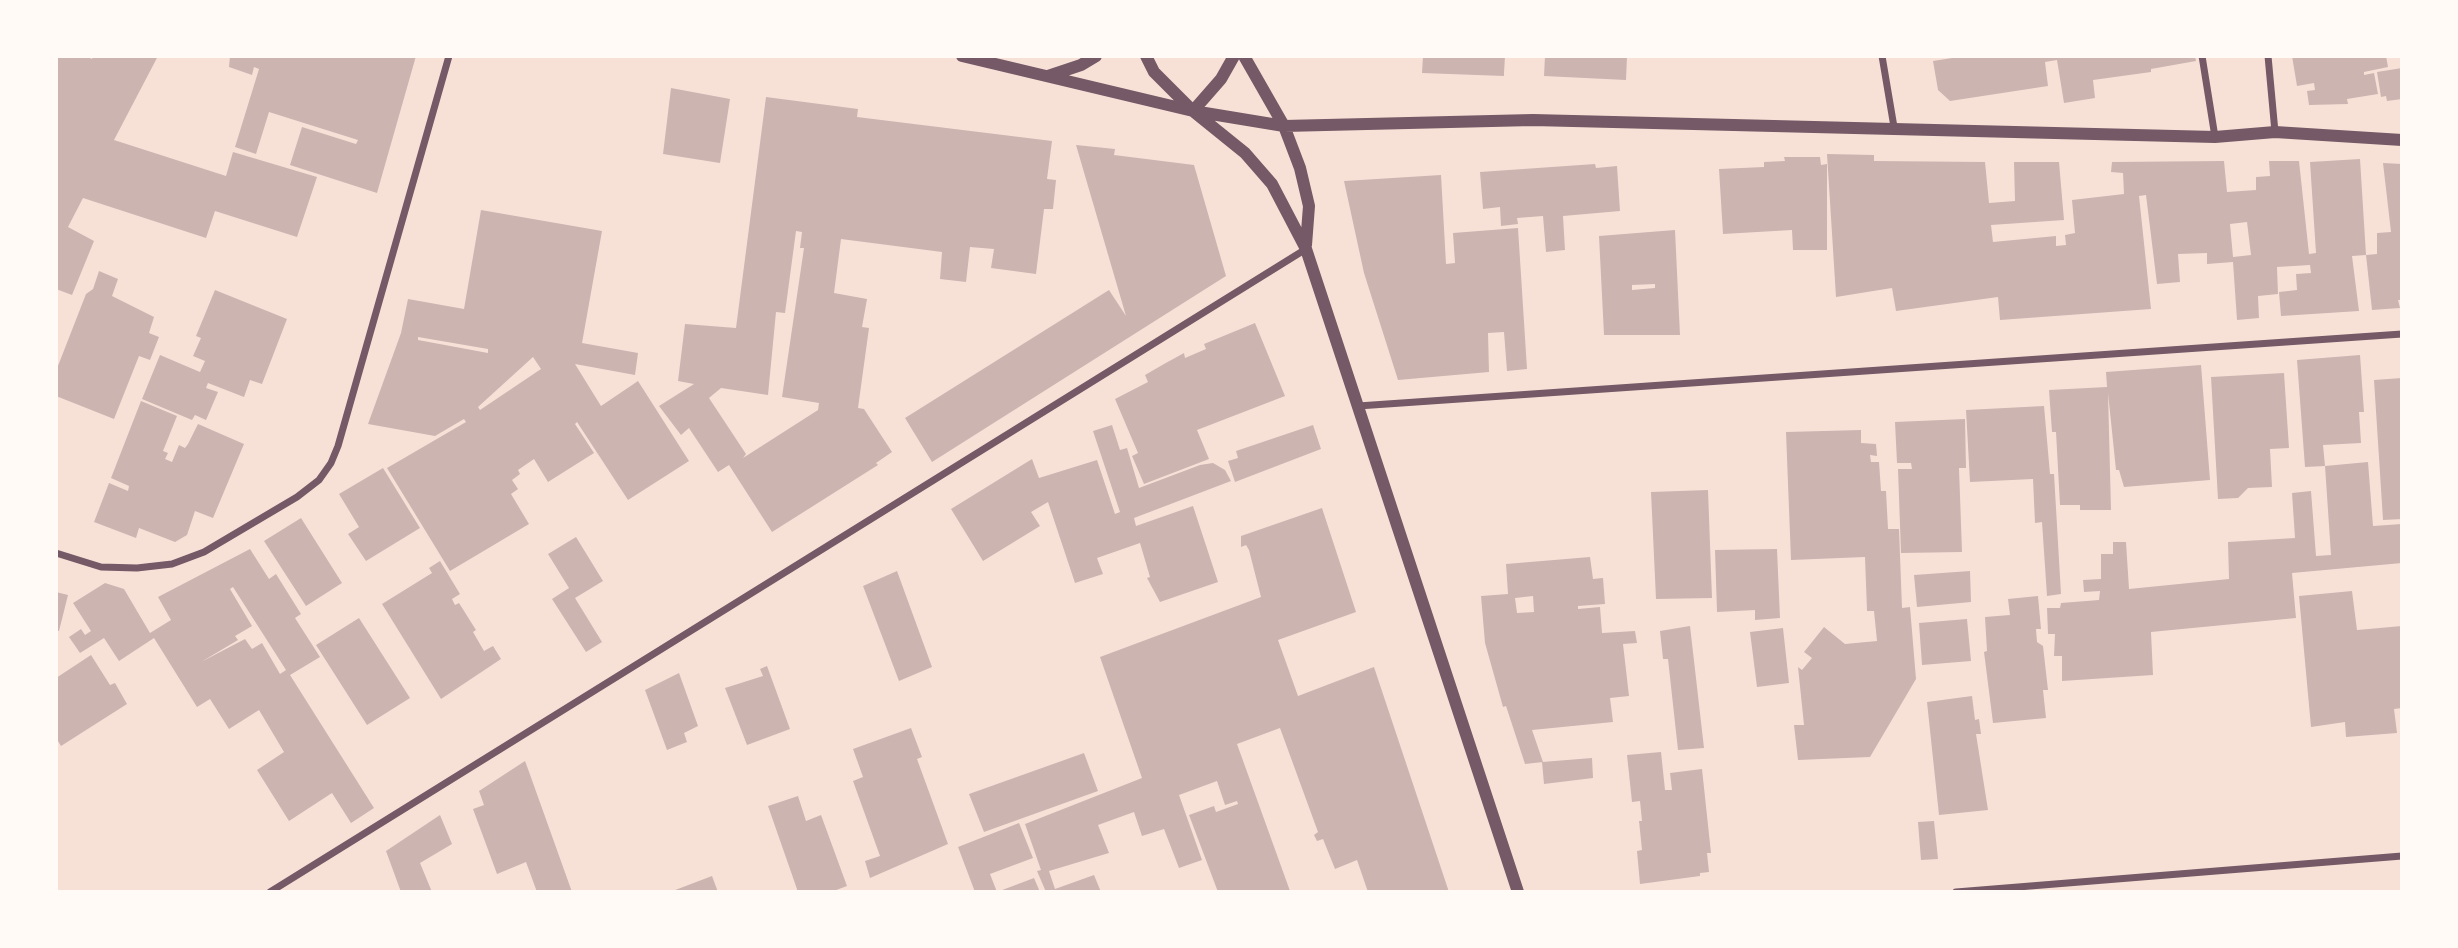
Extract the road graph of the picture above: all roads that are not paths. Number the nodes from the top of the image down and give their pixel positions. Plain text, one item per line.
1 (449, 56) edge
2 (962, 56) edge
3 (1096, 56) edge
4 (1146, 56) edge
5 (1234, 56) edge
6 (1244, 56) edge
7 (1882, 56) edge
8 (2202, 56) edge
9 (2268, 56) edge
10 (1047, 76) junction
11 (1193, 111) junction
12 (1284, 126) junction
13 (1894, 127) junction
14 (2275, 132) junction
15 (2215, 137) junction
16 (2402, 140) edge
17 (1306, 249) junction
18 (2402, 334) edge
19 (1358, 406) junction
20 (56, 553) edge
21 (2402, 856) edge
22 (270, 892) edge
23 (1518, 892) edge
24 (1956, 892) edge

1 - 20 street
2 - 10 street
3 - 10 street
4 - 11 street
5 - 11 street
6 - 12 street
7 - 13 street
8 - 15 street
9 - 14 street
10 - 11 street
11 - 12 street
11 - 17 street
12 - 13 street
12 - 17 street
13 - 15 street
14 - 15 street
14 - 16 street
17 - 19 street
17 - 22 street
18 - 19 street
19 - 23 street
21 - 24 street

